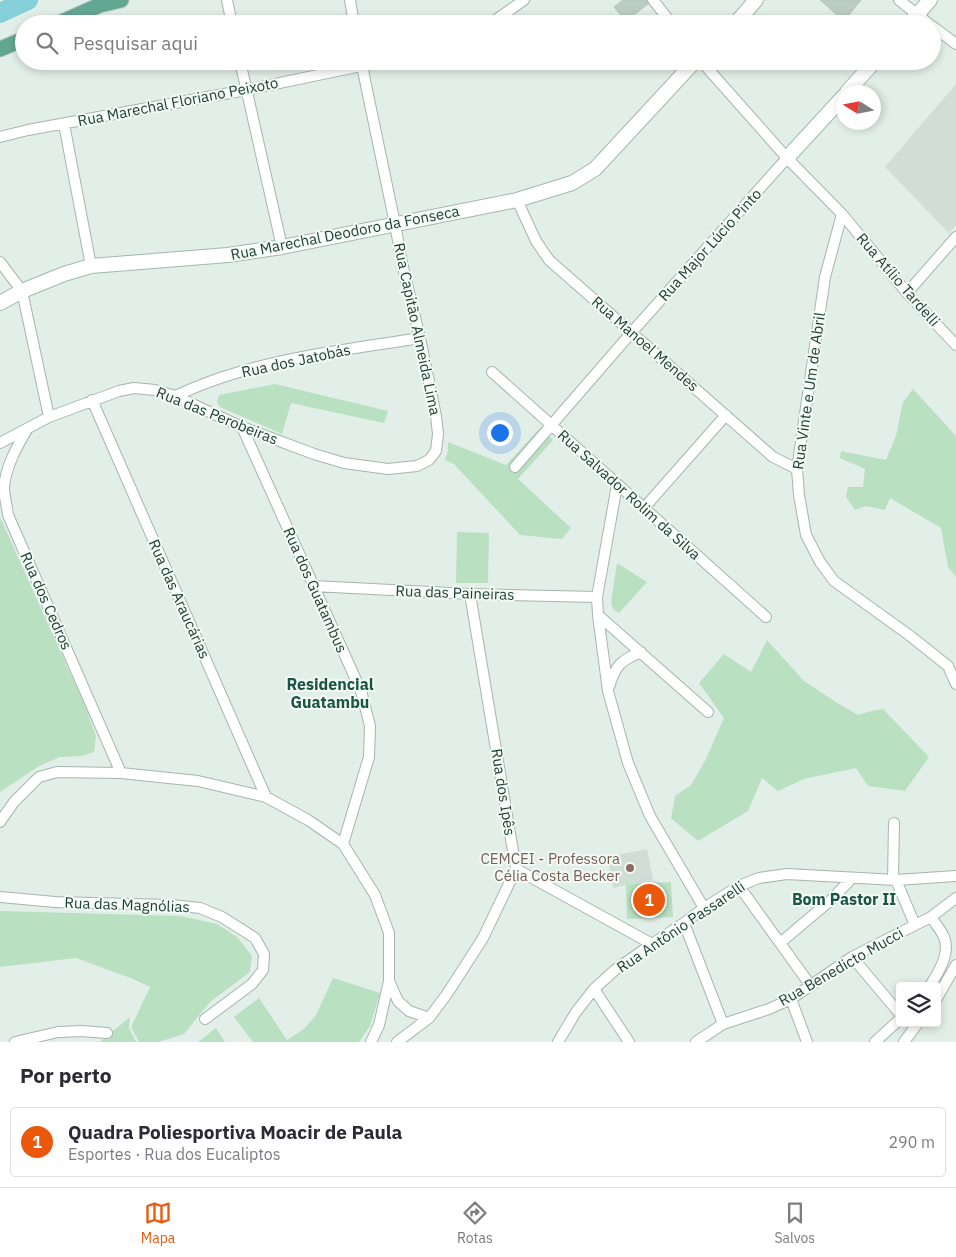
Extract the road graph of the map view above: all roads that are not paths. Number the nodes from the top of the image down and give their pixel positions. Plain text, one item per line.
1 (121, 0) edge
2 (227, 0) edge
3 (350, 0) edge
4 (524, 0) edge
5 (653, 0) edge
6 (756, 0) edge
7 (899, 0) edge
8 (930, 0) edge
9 (77, 15) edge
10 (230, 15) edge
11 (352, 15) edge
12 (503, 15) edge
13 (665, 15) edge
14 (744, 15) edge
15 (910, 15) edge
16 (917, 15) edge
17 (941, 33) edge
18 (15, 42) edge
19 (956, 44) edge
20 (0, 49) edge
21 (242, 70) edge
22 (334, 70) edge
23 (362, 70) edge
24 (688, 70) edge
25 (709, 70) edge
26 (867, 70) edge
27 (853, 85) edge
28 (246, 90) junction
29 (836, 105) edge
30 (64, 124) junction
31 (0, 137) edge
32 (787, 158) junction
33 (517, 200) junction
34 (842, 214) junction
35 (395, 224) junction
36 (956, 236) edge
37 (282, 247) junction
38 (0, 262) edge
39 (91, 266) junction
40 (22, 292) junction
41 (907, 293) junction
42 (0, 303) edge
43 (632, 332) junction
44 (420, 338) junction
45 (956, 345) edge
46 (492, 372) dead end
47 (175, 396) junction
48 (92, 400) junction
49 (726, 415) junction
50 (49, 417) junction
51 (551, 425) junction
52 (242, 427) junction
53 (28, 428) junction
54 (0, 444) edge
55 (436, 451) joint
56 (515, 467) dead end
57 (797, 469) junction
58 (617, 485) junction
59 (644, 508) junction
60 (314, 586) junction
61 (470, 594) junction
62 (597, 598) junction
63 (598, 615) junction
64 (766, 617) dead end
65 (641, 652) junction
66 (952, 664) edge
67 (956, 684) edge
68 (608, 690) junction
69 (708, 712) dead end
70 (122, 773) junction
71 (266, 797) junction
72 (0, 822) edge
73 (894, 823) dead end
74 (343, 844) junction
75 (516, 869) junction
76 (956, 876) edge
77 (852, 878) junction
78 (894, 880) junction
79 (739, 886) junction
80 (0, 897) edge
81 (956, 898) edge
82 (704, 908) junction
83 (931, 917) junction
84 (684, 923) junction
85 (915, 925) junction
86 (780, 943) junction
87 (652, 944) junction
88 (852, 958) junction
89 (956, 966) edge
90 (389, 981) junction
91 (932, 982) edge
92 (811, 986) junction
93 (594, 989) junction
94 (941, 991) edge
95 (791, 999) junction
96 (896, 1009) edge
97 (429, 1018) junction
98 (204, 1019) dead end
99 (896, 1023) edge
100 (723, 1024) junction
101 (915, 1027) edge
102 (107, 1033) dead end
103 (15, 1042) edge
104 (371, 1042) edge
105 (397, 1042) edge
106 (558, 1042) edge
107 (629, 1042) edge
108 (696, 1042) edge
109 (807, 1042) edge
110 (875, 1042) edge
111 (904, 1042) edge

1 - 9 main road
2 - 10 street
3 - 11 street
4 - 12 street
5 - 13 street
6 - 14 street
7 - 15 street
8 - 16 street
17 - 19 street
18 - 20 main road
21 - 28 street
22 - 28 street, Rua Marechal Floriano Peixoto
23 - 35 street, Rua Capitão Almeida Lima
24 - 33 street, Rua Marechal Deodoro da Fonseca
25 - 32 street, Rua Atílio Tardelli
26 - 27 street
28 - 30 street, Rua Marechal Floriano Peixoto
28 - 37 street
29 - 32 street
30 - 31 street, Rua Marechal Floriano Peixoto
30 - 39 street
32 - 34 street, Rua Atílio Tardelli
32 - 43 street, Rua Major Lúcio Pinto
33 - 35 street, Rua Marechal Deodoro da Fonseca
33 - 43 street, Rua Manoel Mendes
34 - 41 street, Rua Atílio Tardelli
34 - 57 street, Rua Vinte e Um de Abril
35 - 37 street, Rua Marechal Deodoro da Fonseca
35 - 44 street, Rua Capitão Almeida Lima
36 - 41 street
37 - 39 street, Rua Marechal Deodoro da Fonseca
38 - 40 street
39 - 40 street, Rua Marechal Deodoro da Fonseca
40 - 42 street, Rua Marechal Deodoro da Fonseca
40 - 50 street
41 - 45 street, Rua Atílio Tardelli
43 - 49 street, Rua Manoel Mendes
43 - 51 street, Rua Major Lúcio Pinto
44 - 47 street, Rua dos Jatobás
44 - 55 street, Rua Capitão Almeida Lima
46 - 51 street, Rua Salvador Rolim da Silva
47 - 48 street, Rua das Perobeiras
47 - 52 street, Rua das Perobeiras
48 - 50 street, Rua das Perobeiras
48 - 71 street, Rua das Araucárias
49 - 57 street, Rua Manoel Mendes
49 - 59 street
50 - 53 street, Rua das Perobeiras
51 - 56 street, Rua Major Lúcio Pinto
51 - 58 street, Rua Salvador Rolim da Silva
52 - 55 street, Rua das Perobeiras
52 - 60 street, Rua dos Guatambus
53 - 54 street, Rua das Perobeiras
53 - 70 street, Rua dos Cedros
57 - 66 street, Rua Vinte e Um de Abril
58 - 59 street, Rua Salvador Rolim da Silva
58 - 62 street
59 - 64 street, Rua Salvador Rolim da Silva
60 - 61 street, Rua das Paineiras
60 - 74 street, Rua dos Guatambus
61 - 62 street, Rua das Paineiras
61 - 75 street, Rua dos Ipês
62 - 63 street
63 - 65 street
63 - 68 street
65 - 68 street
65 - 69 street
66 - 67 street, Rua Vinte e Um de Abril
68 - 82 street
70 - 71 street
70 - 72 street
71 - 74 street
73 - 78 street
74 - 90 street
75 - 87 street
75 - 97 street
76 - 78 street, Rua Antônio Passarelli
77 - 78 street, Rua Antônio Passarelli
77 - 79 street, Rua Antônio Passarelli
77 - 86 street
78 - 85 street
79 - 82 street, Rua Antônio Passarelli
79 - 86 street
80 - 98 street, Rua das Magnólias
81 - 83 street, Rua Benedicto Mucci
82 - 84 street, Rua Antônio Passarelli
83 - 85 street, Rua Benedicto Mucci
83 - 91 street
84 - 87 street, Rua Antônio Passarelli
84 - 100 street
85 - 88 street, Rua Benedicto Mucci
86 - 92 street
87 - 93 street, Rua Antônio Passarelli
88 - 92 street, Rua Benedicto Mucci
88 - 96 street
89 - 94 street
90 - 97 street
90 - 104 street
92 - 95 street, Rua Benedicto Mucci
93 - 106 street, Rua Antônio Passarelli
93 - 107 street
95 - 100 street, Rua Benedicto Mucci
95 - 109 street
97 - 105 street
99 - 110 street
100 - 108 street, Rua Benedicto Mucci
101 - 111 street
102 - 103 street

